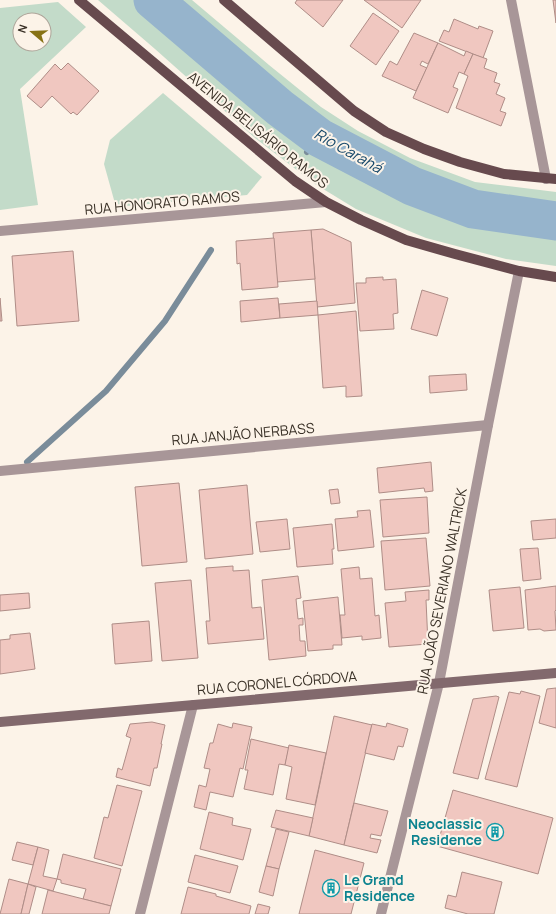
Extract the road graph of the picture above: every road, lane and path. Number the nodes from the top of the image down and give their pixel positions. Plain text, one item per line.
1 (79, 0) edge
2 (224, 0) edge
3 (511, 0) edge
4 (546, 179) junction
5 (556, 179) edge
6 (326, 202) junction
7 (0, 231) edge
8 (519, 270) junction
9 (556, 277) edge
10 (488, 425) junction
11 (0, 471) edge
12 (556, 673) edge
13 (439, 683) junction
14 (193, 705) junction
15 (0, 722) edge
16 (140, 914) edge
17 (381, 914) edge

1 - 6 main road, AVENIDA BELISÁRIO RAMOS
2 - 4 main road
3 - 4 street
4 - 5 main road
6 - 7 street, RUA HONORATO RAMOS
6 - 8 main road, AVENIDA BELISÁRIO RAMOS
8 - 9 main road, AVENIDA BELISÁRIO RAMOS
8 - 10 street, RUA JOÃO SEVERIANO WALTRICK
10 - 11 street, RUA JANJÃO NERBASS
10 - 13 street, RUA JOÃO SEVERIANO WALTRICK
12 - 13 street, RUA CORONEL CÓRDOVA
13 - 14 street, RUA CORONEL CÓRDOVA
13 - 17 street, RUA JOÃO SEVERIANO WALTRICK
14 - 15 street, RUA CORONEL CÓRDOVA
14 - 16 street

